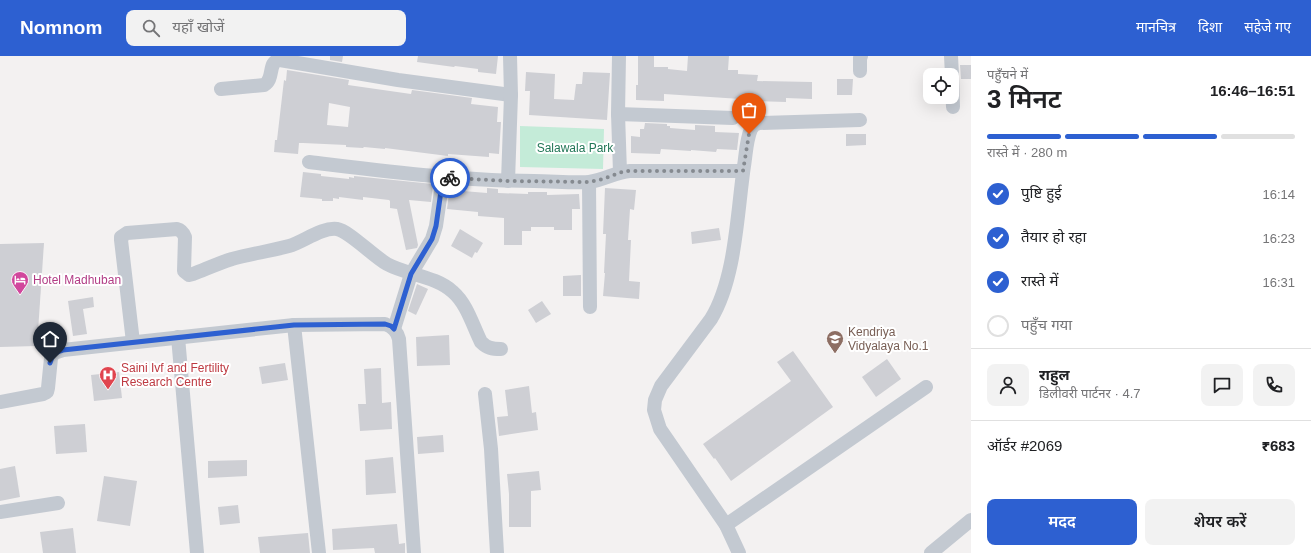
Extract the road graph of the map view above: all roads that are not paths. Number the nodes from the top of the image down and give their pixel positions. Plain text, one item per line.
1 (510, 56) edge
2 (619, 56) edge
3 (861, 56) edge
4 (951, 56) edge
5 (277, 58) edge
6 (952, 68) edge
7 (860, 71) dead end
8 (221, 89) dead end
9 (511, 96) junction
10 (953, 104) edge
11 (953, 107) dead end
12 (618, 114) junction
13 (733, 118) dead end
14 (860, 120) dead end
15 (309, 162) dead end
16 (743, 171) junction
17 (620, 172) junction
18 (443, 177) junction
19 (508, 181) junction
20 (589, 182) junction
21 (411, 274) junction
22 (590, 307) dead end
23 (294, 325) junction
24 (394, 329) junction
25 (178, 337) junction
26 (133, 342) junction
27 (501, 349) dead end
28 (926, 386) dead end
29 (485, 394) dead end
30 (0, 402) edge
31 (58, 503) dead end
32 (0, 512) edge
33 (971, 520) edge
34 (726, 525) junction
35 (197, 553) edge
36 (319, 553) edge
37 (414, 553) edge
38 (497, 553) edge
39 (739, 553) edge
40 (931, 553) edge

1 - 9 street
2 - 12 street
3 - 7 street
4 - 6 street
5 - 8 street
5 - 9 street
9 - 19 street
10 - 11 street
12 - 13 street
12 - 17 street
14 - 16 street
15 - 18 street
16 - 17 street
16 - 34 street
17 - 20 street
18 - 19 street
18 - 21 street
19 - 20 street
20 - 22 street
21 - 24 street
21 - 26 street
21 - 27 street
23 - 24 street
23 - 25 street
23 - 36 street
24 - 37 street
25 - 26 street
25 - 35 street
26 - 30 street
28 - 34 street
29 - 38 street
31 - 32 street
33 - 40 street
34 - 39 street

